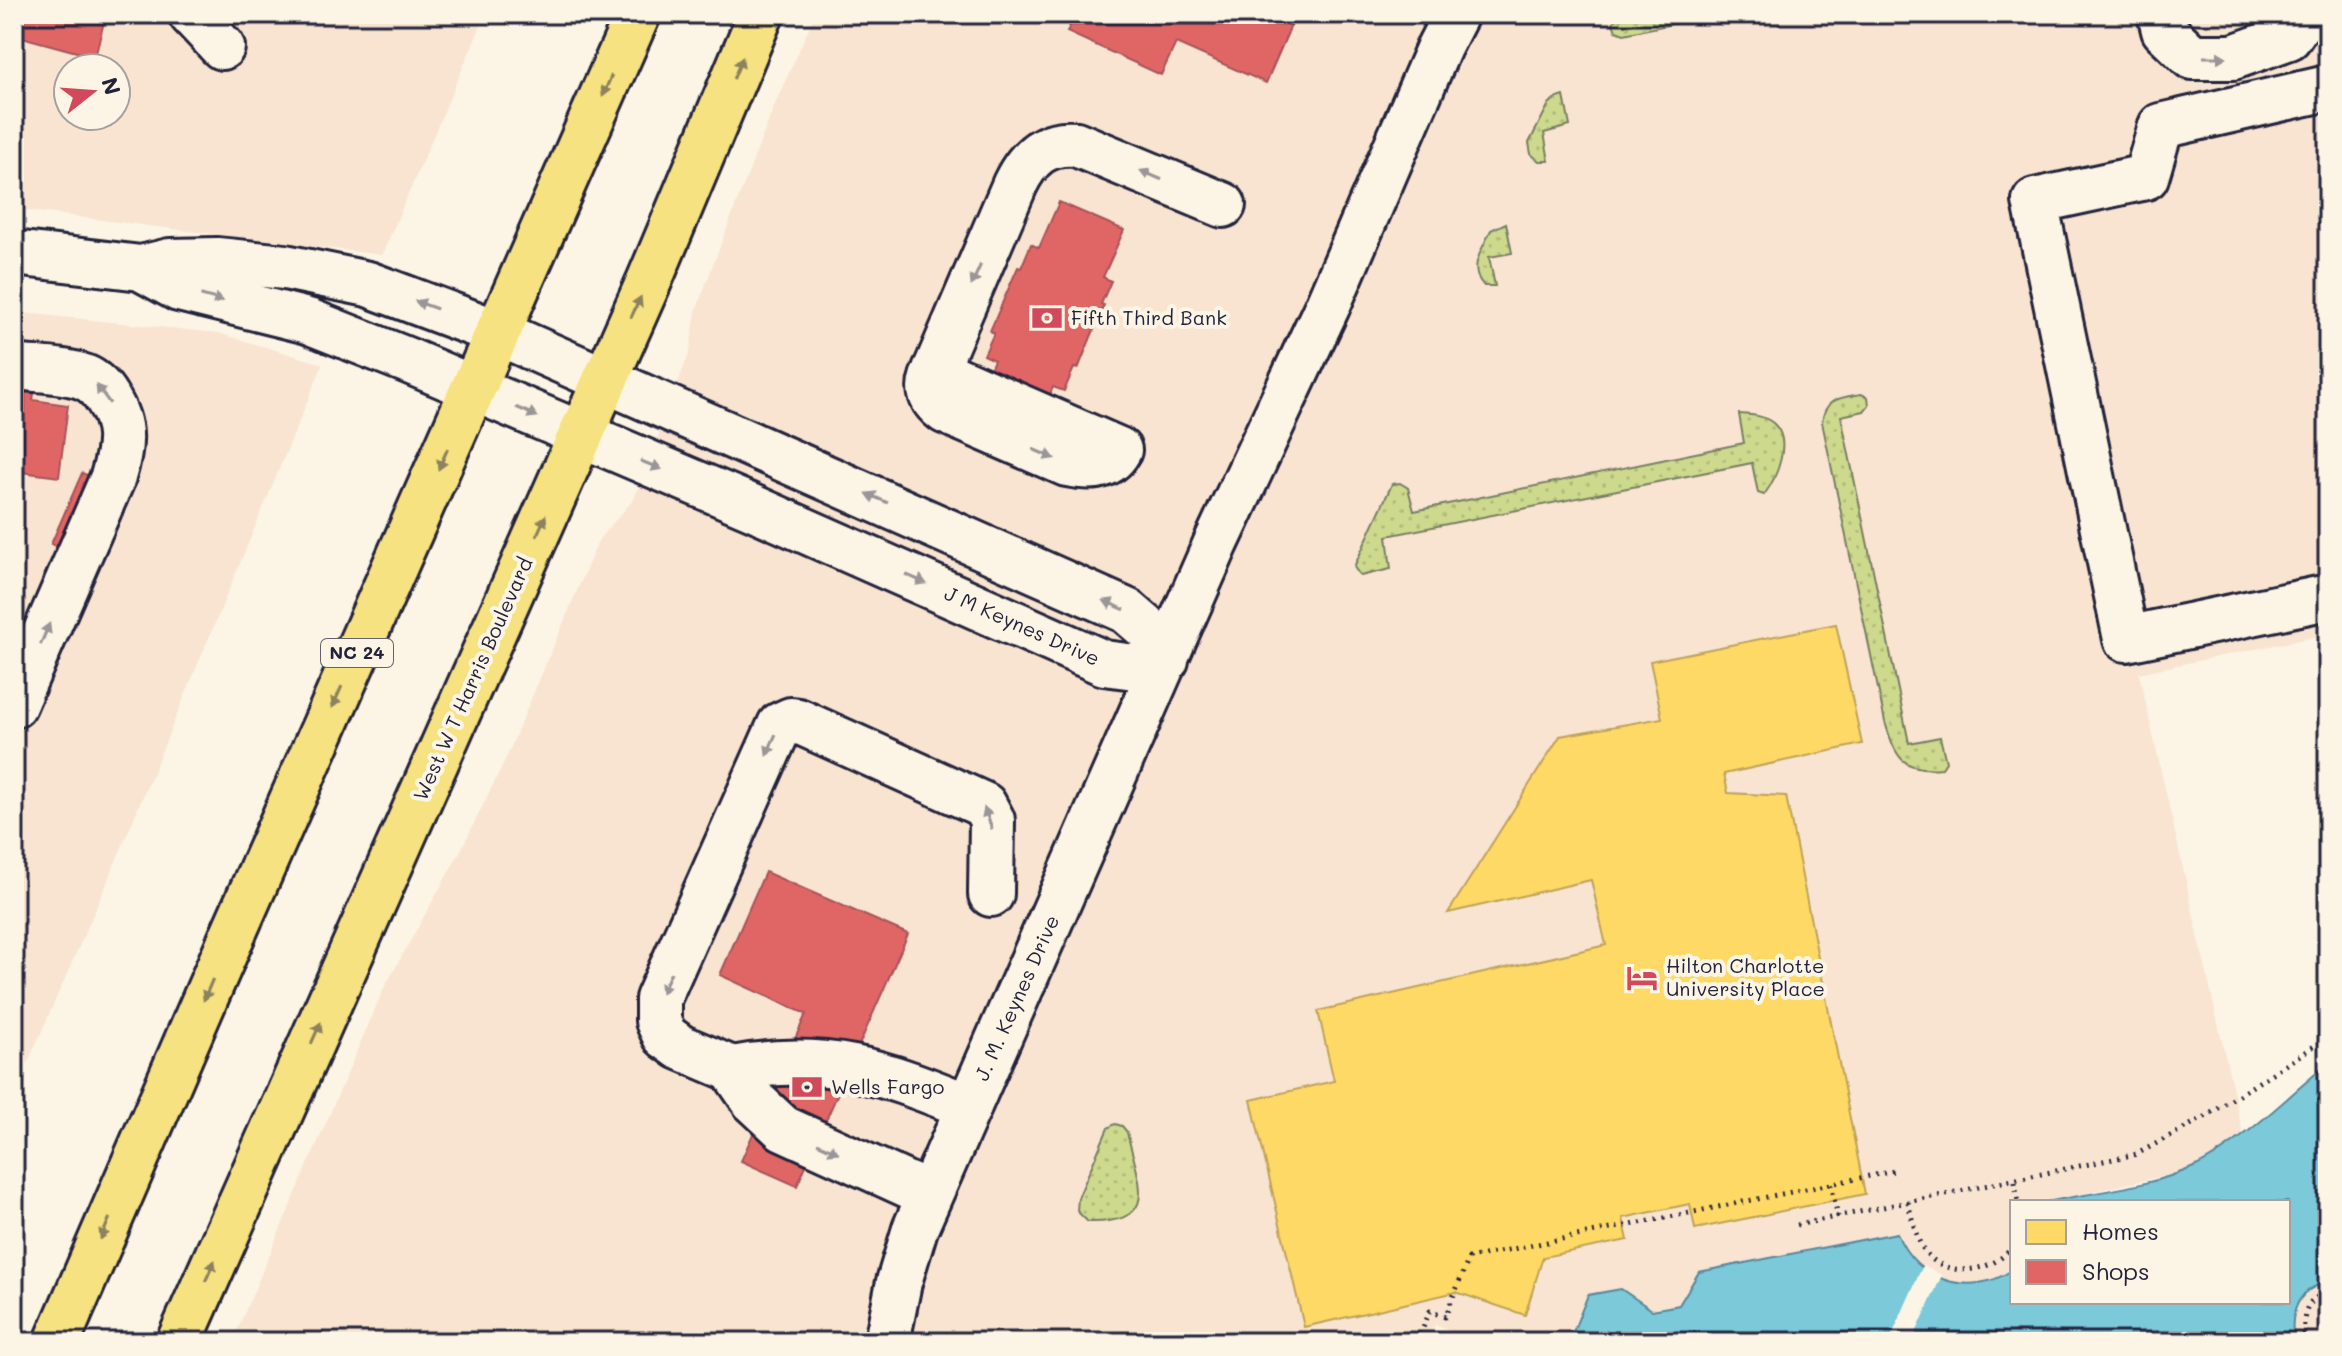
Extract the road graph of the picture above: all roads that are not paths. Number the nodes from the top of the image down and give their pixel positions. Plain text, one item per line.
1 (191, 14) edge
2 (638, 14) edge
3 (761, 14) edge
4 (1456, 14) edge
5 (2160, 14) edge
6 (2305, 14) edge
7 (222, 47) dead end
8 (2328, 88) edge
9 (1223, 205) dead end
10 (14, 253) edge
11 (141, 268) junction
12 (499, 333) junction
13 (14, 367) edge
14 (604, 378) junction
15 (475, 388) junction
16 (579, 435) junction
17 (1119, 450) dead end
18 (2328, 597) edge
19 (1166, 660) junction
20 (14, 705) edge
21 (991, 894) dead end
22 (732, 1069) junction
23 (969, 1107) junction
24 (930, 1195) junction
25 (57, 1342) edge
26 (179, 1342) edge
27 (887, 1342) edge

1 - 7 street
2 -> 12 main road, NC 24
14 -> 3 main road, West W T Harris Boulevard
4 - 19 street, J. M. Keynes Drive
5 -> 6 street
8 - 18 street
9 -> 17 street
10 - 11 street
12 -> 11 street
11 -> 15 street, J M Keynes Drive
12 - 14 street
12 - 15 main road, NC 24
20 -> 13 street
14 - 16 main road, West W T Harris Boulevard
19 -> 14 street
15 -> 16 street, J M Keynes Drive
15 -> 25 main road, NC 24
16 -> 19 street, J M Keynes Drive
26 -> 16 main road, West W T Harris Boulevard
19 - 23 street, J. M. Keynes Drive
21 -> 22 street
22 - 23 street
22 -> 24 street
23 - 24 street, J. M. Keynes Drive
24 - 27 street, J. M. Keynes Drive

